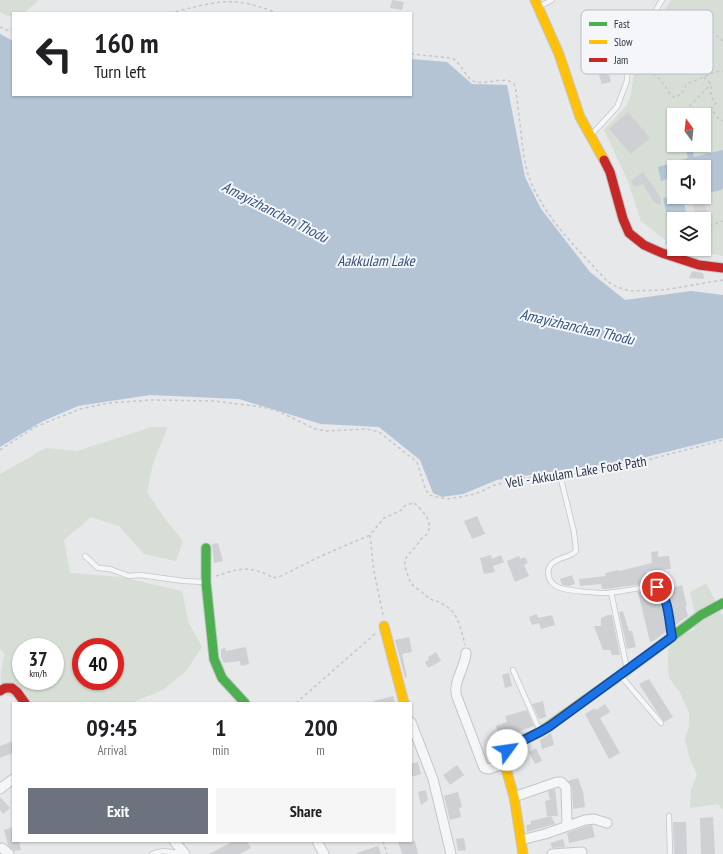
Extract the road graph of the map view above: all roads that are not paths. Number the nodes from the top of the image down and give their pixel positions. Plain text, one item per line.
1 (552, 0) edge
2 (662, 0) edge
3 (537, 4) edge
4 (656, 10) edge
5 (627, 74) edge
6 (590, 136) junction
7 (723, 268) edge
8 (560, 475) road end
9 (206, 548) dead end
10 (85, 556) dead end
11 (206, 582) junction
12 (611, 592) junction
13 (723, 603) edge
14 (384, 626) road end
15 (672, 637) junction
16 (466, 653) road end
17 (512, 670) dead end
18 (624, 673) junction
19 (0, 691) edge
20 (24, 702) edge
21 (244, 702) edge
22 (404, 702) edge
23 (661, 723) dead end
24 (412, 725) edge
25 (540, 732) junction
26 (504, 764) junction
27 (12, 780) edge
28 (0, 789) edge
29 (514, 797) junction
30 (669, 816) dead end
31 (607, 823) dead end
32 (568, 826) junction
33 (521, 840) junction
34 (175, 842) edge
35 (318, 842) edge
36 (582, 852) dead end
37 (184, 853) edge
38 (152, 854) edge
39 (324, 854) edge
40 (451, 854) edge
41 (523, 854) edge
42 (552, 854) edge
43 (670, 854) edge

1 - 3 lane
2 - 4 lane
3 - 6 street
5 - 6 lane
6 - 7 street
8 - 12 lane
9 - 11 street
10 - 11 lane
11 - 21 street
12 - 15 lane
12 - 18 lane
13 - 15 street
14 - 22 street
15 - 18 street
16 - 26 street
17 - 25 lane
18 - 23 lane
18 - 25 street
19 - 20 street
24 - 40 street
25 - 26 street
26 - 29 street
27 - 28 street
29 - 32 street
29 - 33 street
30 - 43 lane
31 - 32 street
32 - 33 street
33 - 41 street
34 - 37 street
35 - 39 street
36 - 42 street
37 - 38 lane

